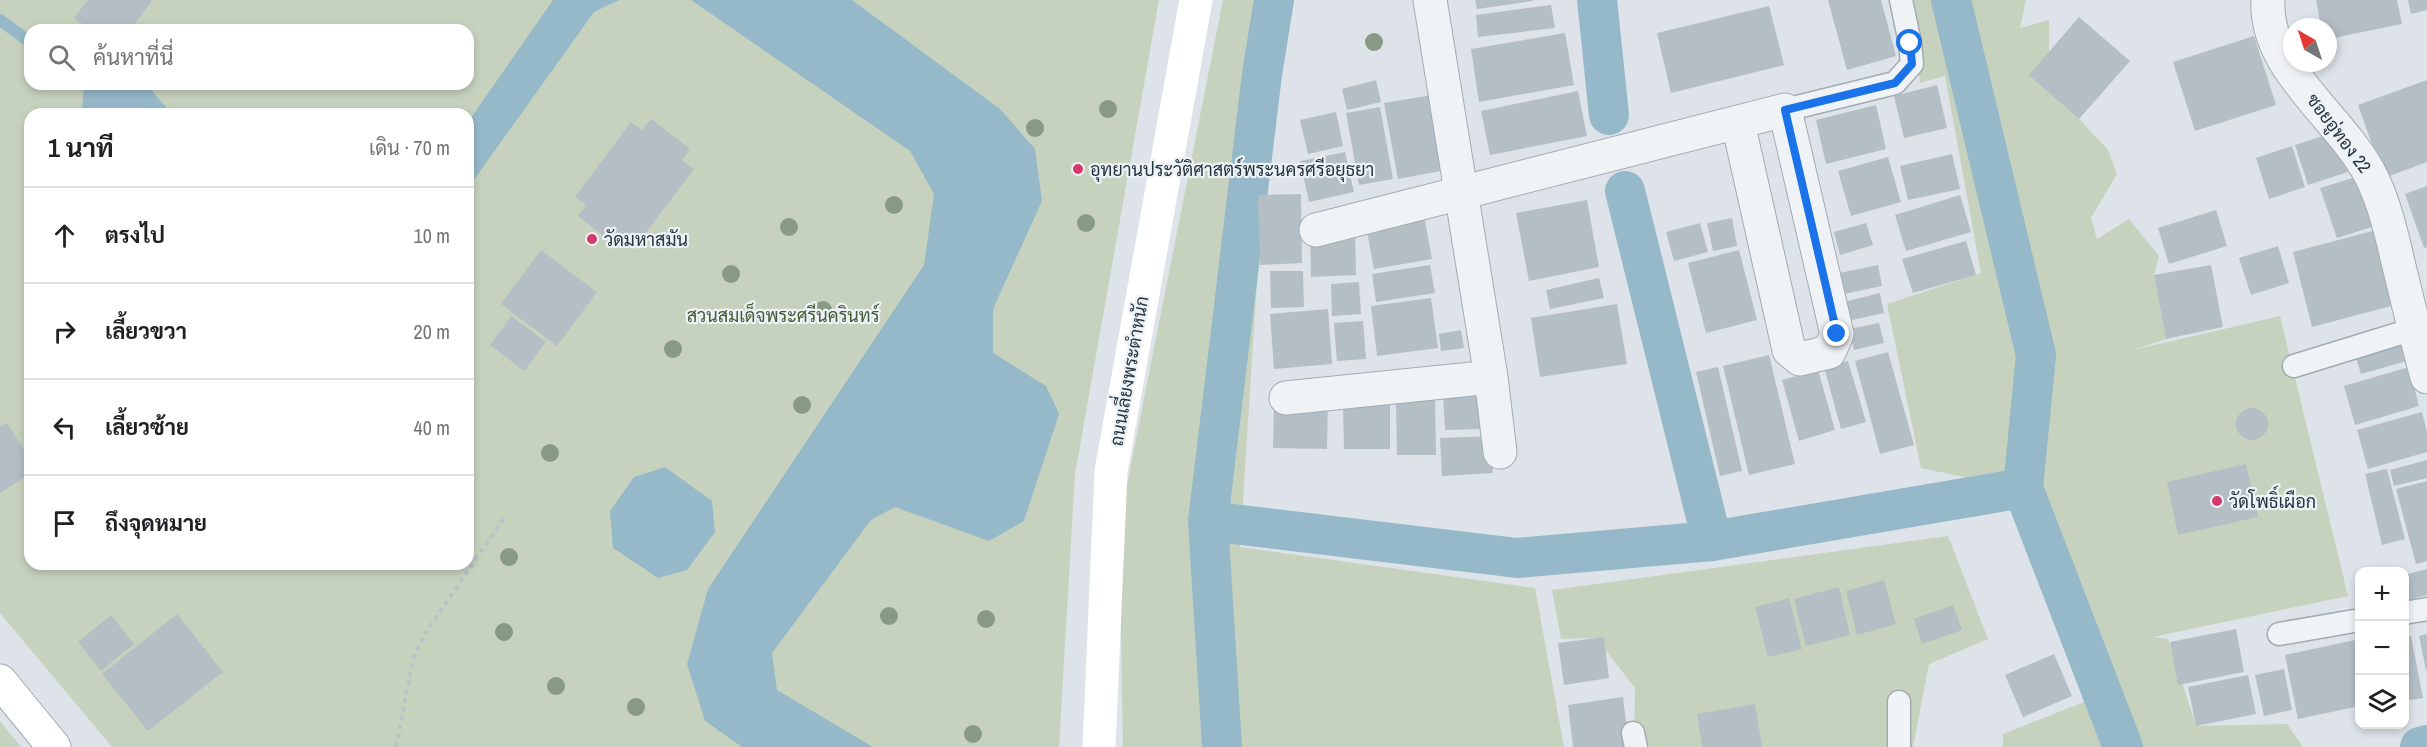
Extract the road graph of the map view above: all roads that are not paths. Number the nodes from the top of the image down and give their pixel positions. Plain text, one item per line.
1 (1196, 0) edge
2 (1430, 0) edge
3 (1901, 0) edge
4 (2268, 0) edge
5 (1785, 110) junction
6 (1737, 123) junction
7 (1462, 192) junction
8 (1316, 230) dead end
9 (2414, 328) junction
10 (2294, 366) dead end
11 (1491, 377) junction
12 (2427, 377) edge
13 (1286, 398) dead end
14 (1500, 452) dead end
15 (2427, 609) edge
16 (2409, 612) edge
17 (2355, 621) edge
18 (2279, 634) dead end
19 (0, 681) edge
20 (1899, 702) dead end
21 (54, 747) edge
22 (1099, 747) edge
23 (1899, 747) edge

1 - 22 street, ถนนเลี่ยงพระตำหนัก
2 - 7 street
3 - 5 lane
4 - 9 street, ซอยอู่ทอง 22
5 - 6 street
5 - 6 street
6 - 7 street
7 - 8 street
7 - 11 street
9 - 10 lane
9 - 12 street, ซอยอู่ทอง 22
11 - 13 street
11 - 14 street
15 - 16 lane
17 - 18 lane
19 - 21 street
20 - 23 lane

